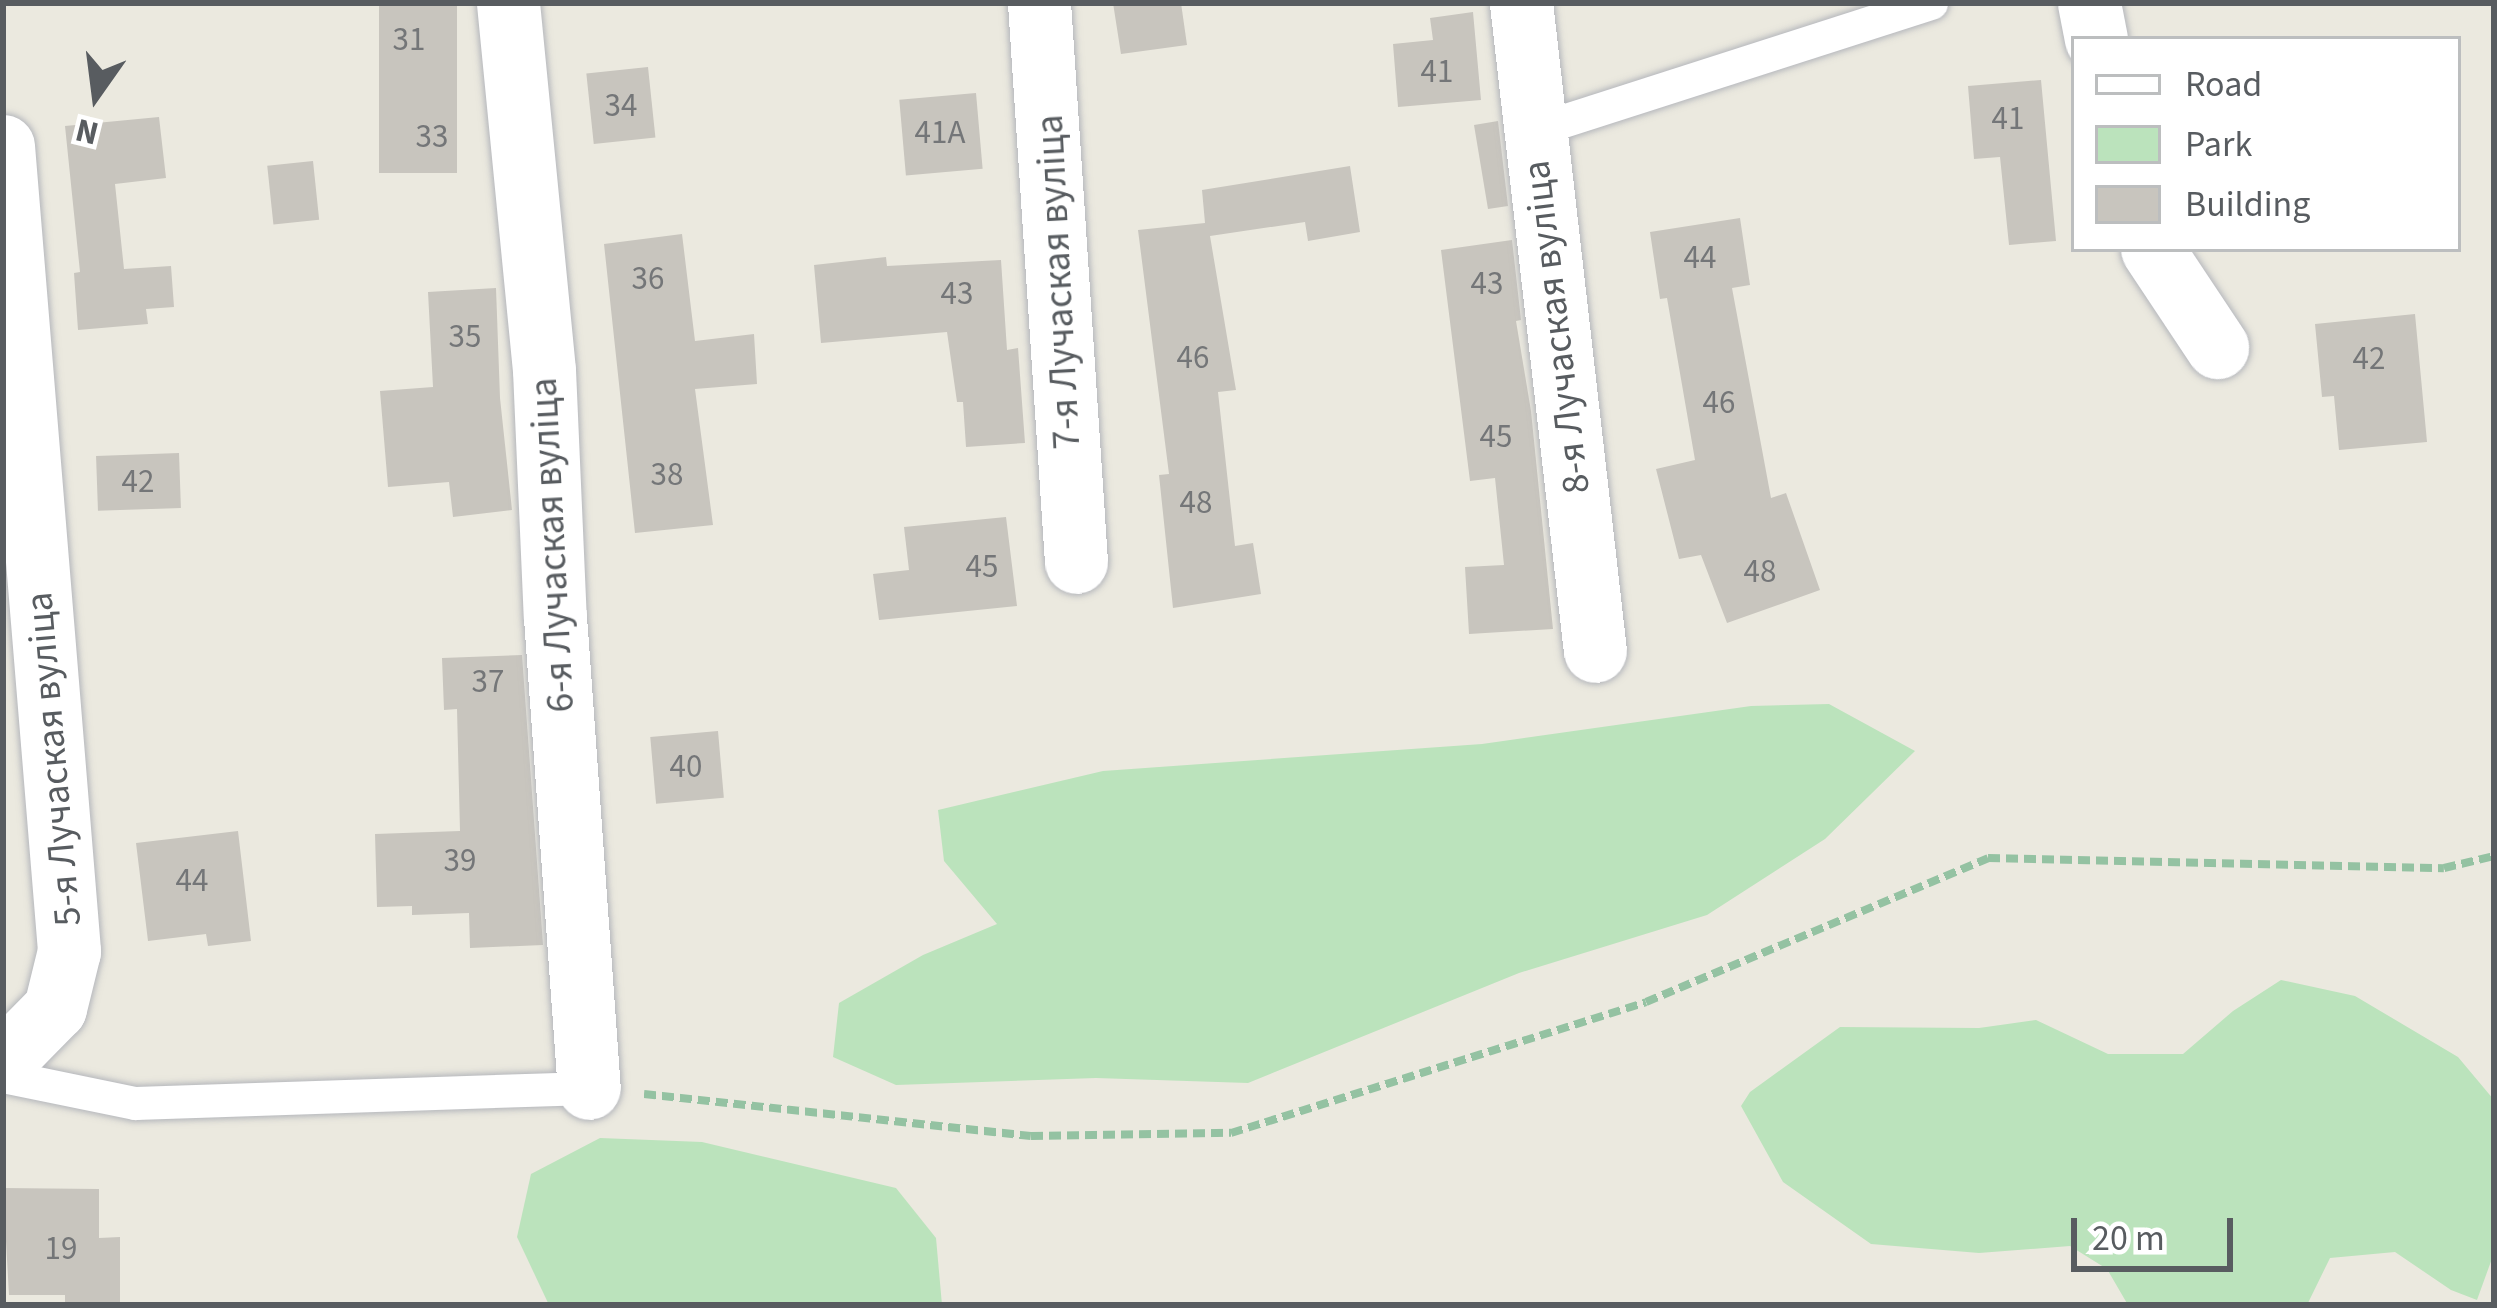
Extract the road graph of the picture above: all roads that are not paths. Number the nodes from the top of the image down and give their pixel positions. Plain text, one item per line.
1 (508, 3) edge
2 (1039, 3) edge
3 (1521, 3) edge
4 (1931, 3) edge
5 (2089, 3) edge
6 (2095, 36) edge
7 (1534, 130) junction
8 (3, 146) edge
9 (2154, 252) edge
10 (2217, 347) dead end
11 (1076, 562) dead end
12 (1595, 651) dead end
13 (3, 1061) edge
14 (3, 1076) edge
15 (590, 1088) joint

1 - 15 street, 6-я Лучаская вуліца
2 - 11 street, 7-я Лучаская вуліца
3 - 7 street, 8-я Лучаская вуліца
4 - 7 lane
5 - 6 street
7 - 12 street, 8-я Лучаская вуліца
8 - 13 street, 5-я Лучаская вуліца
9 - 10 street
14 - 15 lane

